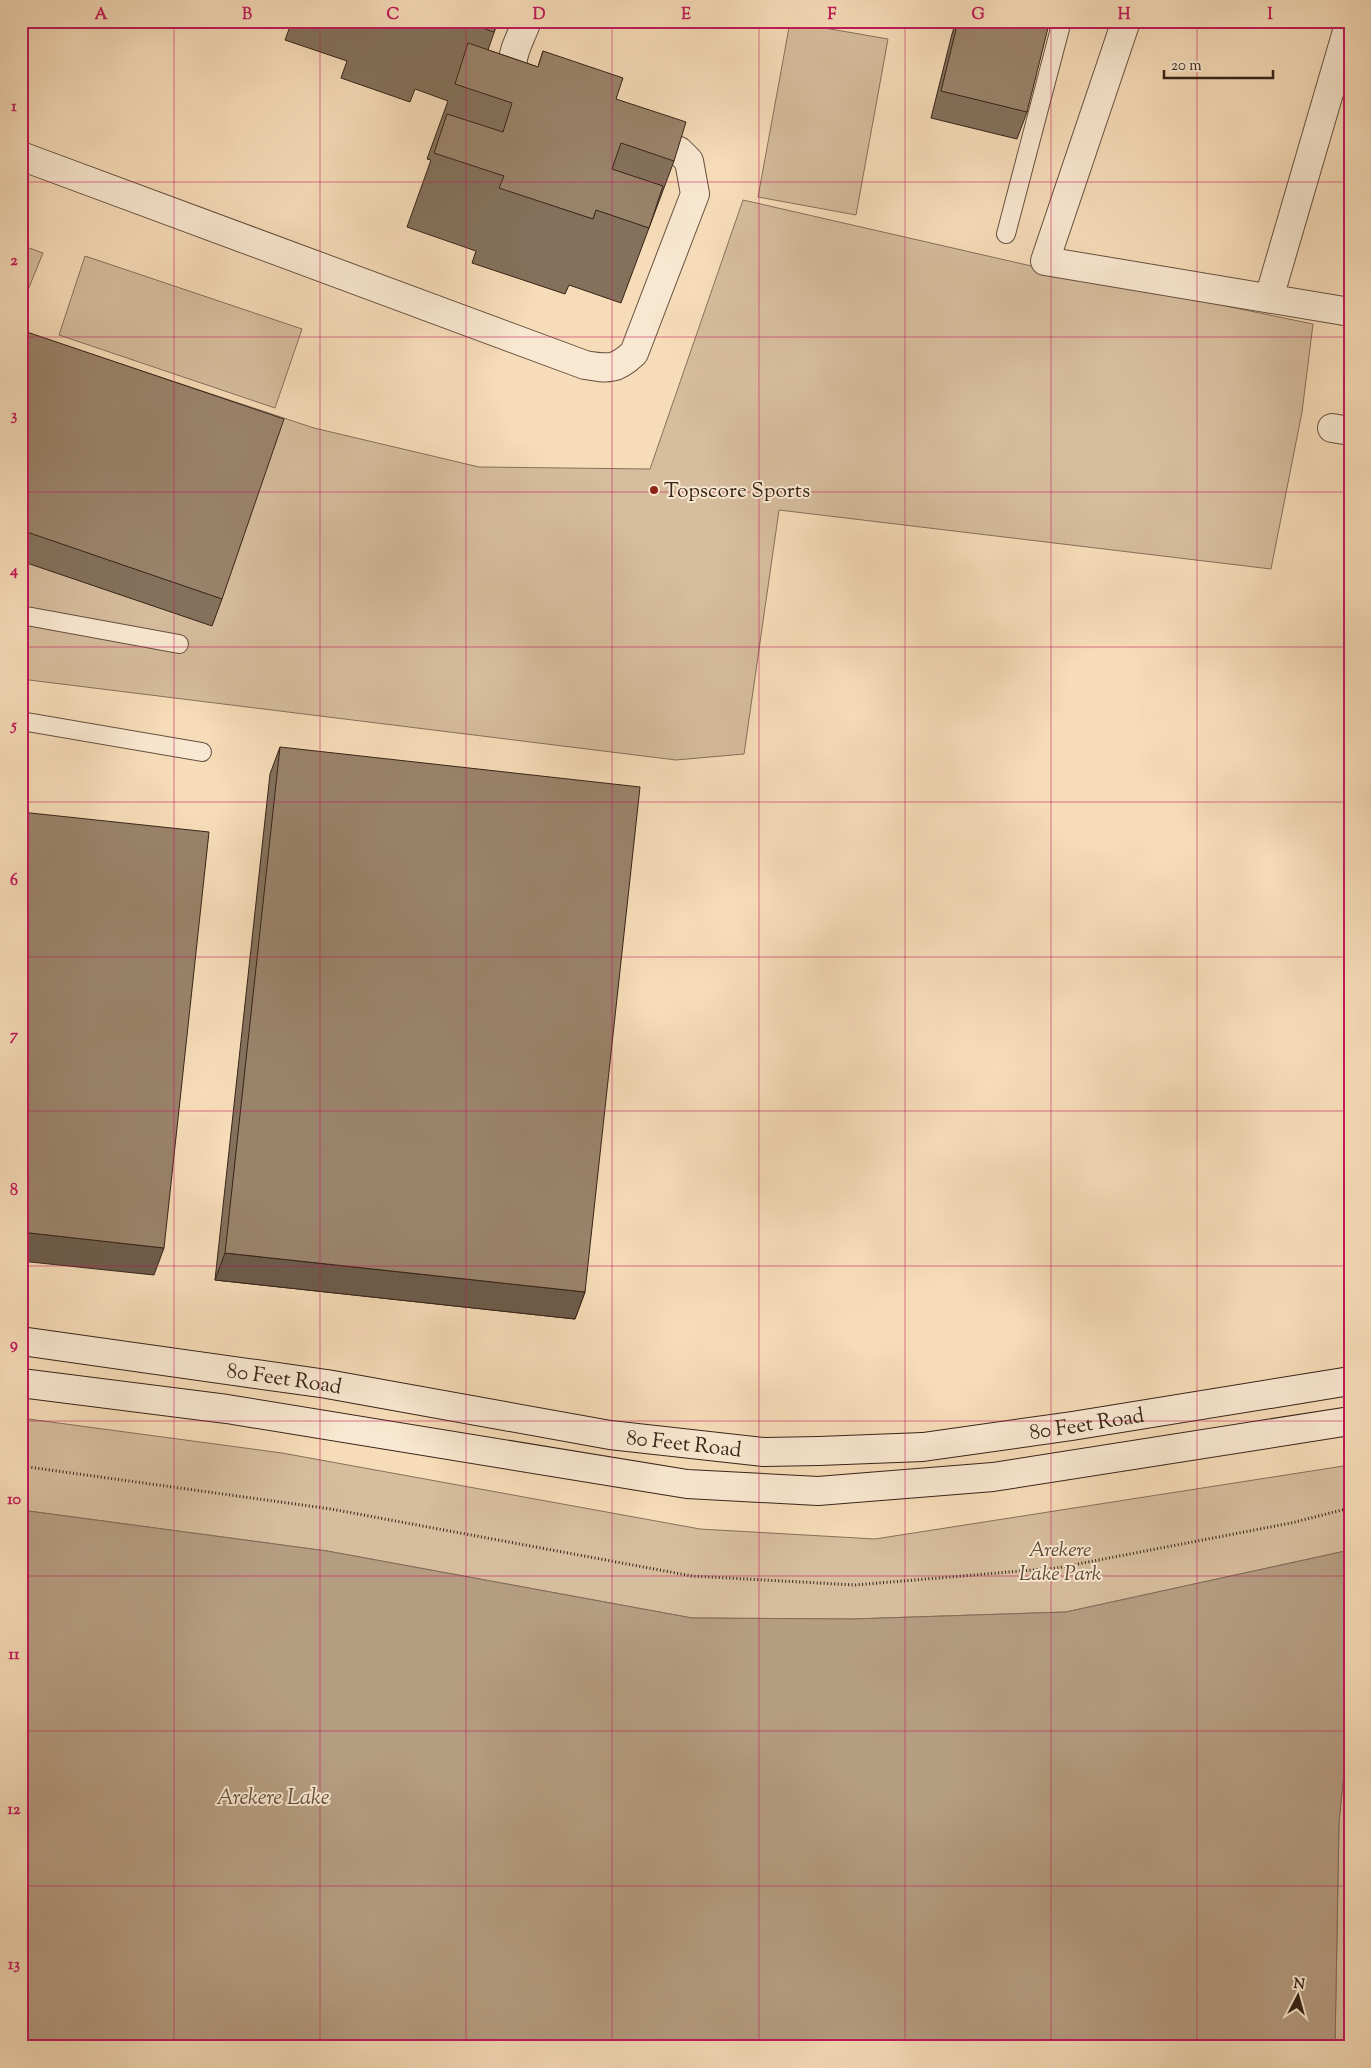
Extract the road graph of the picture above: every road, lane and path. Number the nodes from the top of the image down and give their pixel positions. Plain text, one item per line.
1 (527, 21) edge
2 (1062, 21) edge
3 (1126, 21) edge
4 (1350, 21) edge
5 (544, 100) edge
6 (616, 126) edge
7 (21, 156) edge
8 (1006, 234) dead end
9 (1269, 298) junction
10 (1350, 312) edge
11 (21, 615) edge
12 (179, 644) dead end
13 (21, 721) edge
14 (202, 752) dead end
15 (21, 1342) edge
16 (1350, 1381) edge
17 (21, 1383) edge
18 (1171, 1410) junction
19 (1350, 1421) edge
20 (1180, 1448) junction
21 (21, 1466) edge
22 (1350, 1508) edge

1 - 5 main road
2 - 8 lane
3 - 9 main road
4 - 9 main road
6 - 7 main road
9 - 10 main road
11 - 12 lane
13 - 14 lane
15 - 18 main road, 80 Feet Road
16 - 18 main road, 80 Feet Road
17 - 20 main road, 80 Feet Road
18 - 20 main road
19 - 20 main road, 80 Feet Road
21 - 22 path

